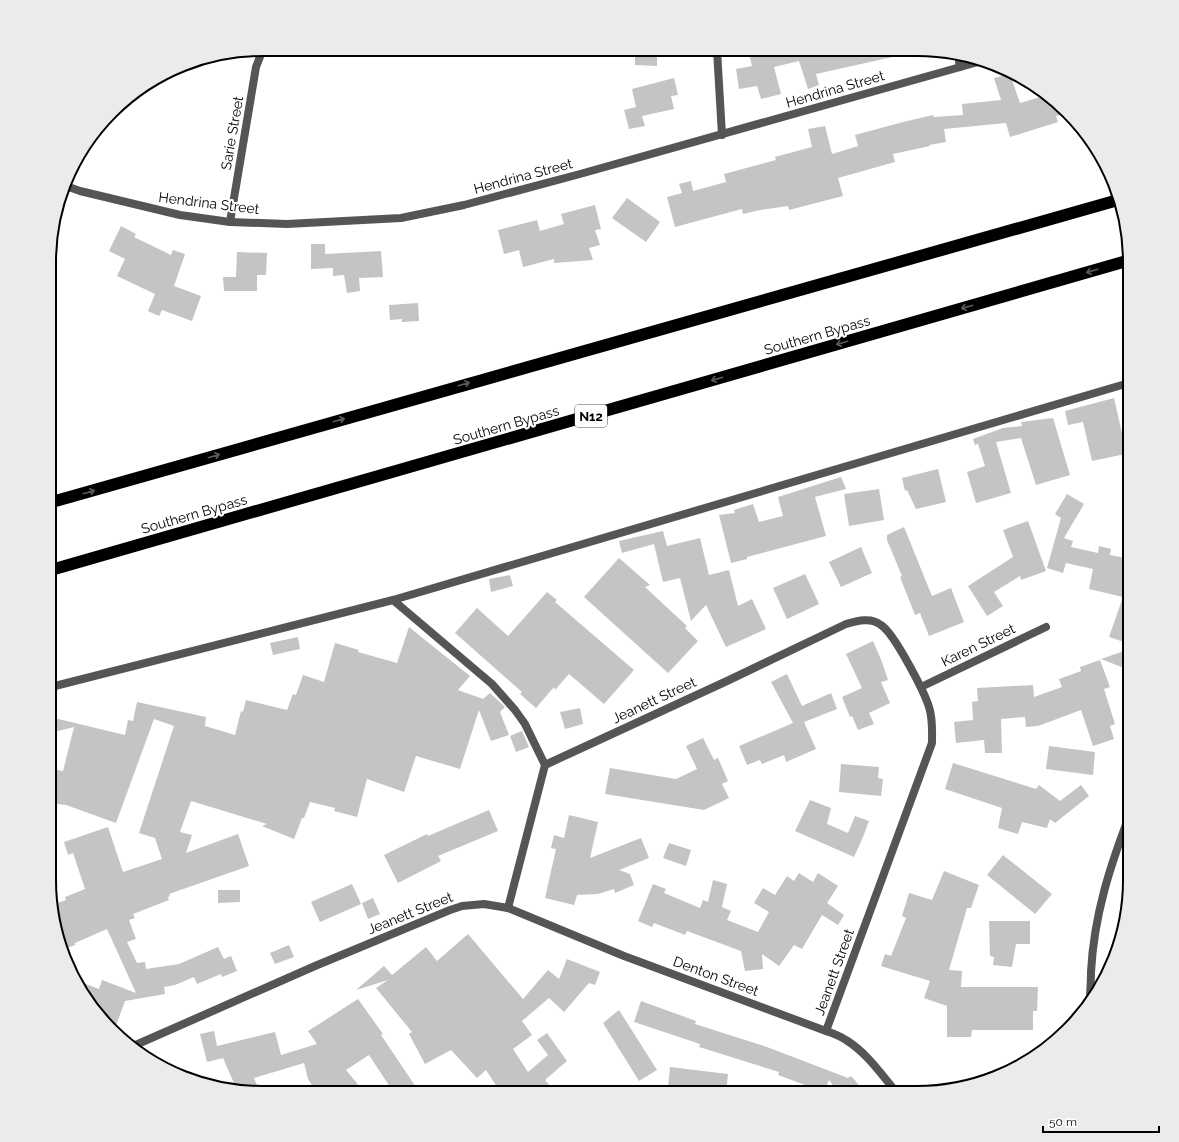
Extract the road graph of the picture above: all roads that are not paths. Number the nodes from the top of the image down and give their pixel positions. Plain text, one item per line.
1 (260, 56) edge
2 (717, 56) edge
3 (959, 60) edge
4 (972, 64) edge
5 (960, 67) junction
6 (722, 135) junction
7 (70, 188) edge
8 (1114, 201) edge
9 (230, 222) junction
10 (1123, 262) edge
11 (1122, 385) dead end
12 (56, 501) edge
13 (56, 569) edge
14 (393, 600) junction
15 (1046, 627) dead end
16 (56, 686) edge
17 (921, 687) junction
18 (545, 765) junction
19 (1123, 833) edge
20 (508, 908) junction
21 (1090, 990) edge
22 (826, 1031) junction
23 (139, 1044) edge
24 (891, 1086) edge

1 - 9 street, Sarie Street
2 - 6 street
3 - 5 street
4 - 5 street, Hendrina Street
5 - 6 street, Hendrina Street
6 - 9 street, Hendrina Street
7 - 9 street, Hendrina Street
12 -> 8 highway
10 -> 13 highway, Southern Bypass / N12
11 - 14 street
14 - 16 street
14 - 18 street
15 - 17 street, Karen Street
17 - 18 street, Jeanett Street
17 - 22 street, Jeanett Street
18 - 20 street
19 - 21 street
20 - 22 street, Denton Street
20 - 23 street, Jeanett Street
22 - 24 street, Denton Street

